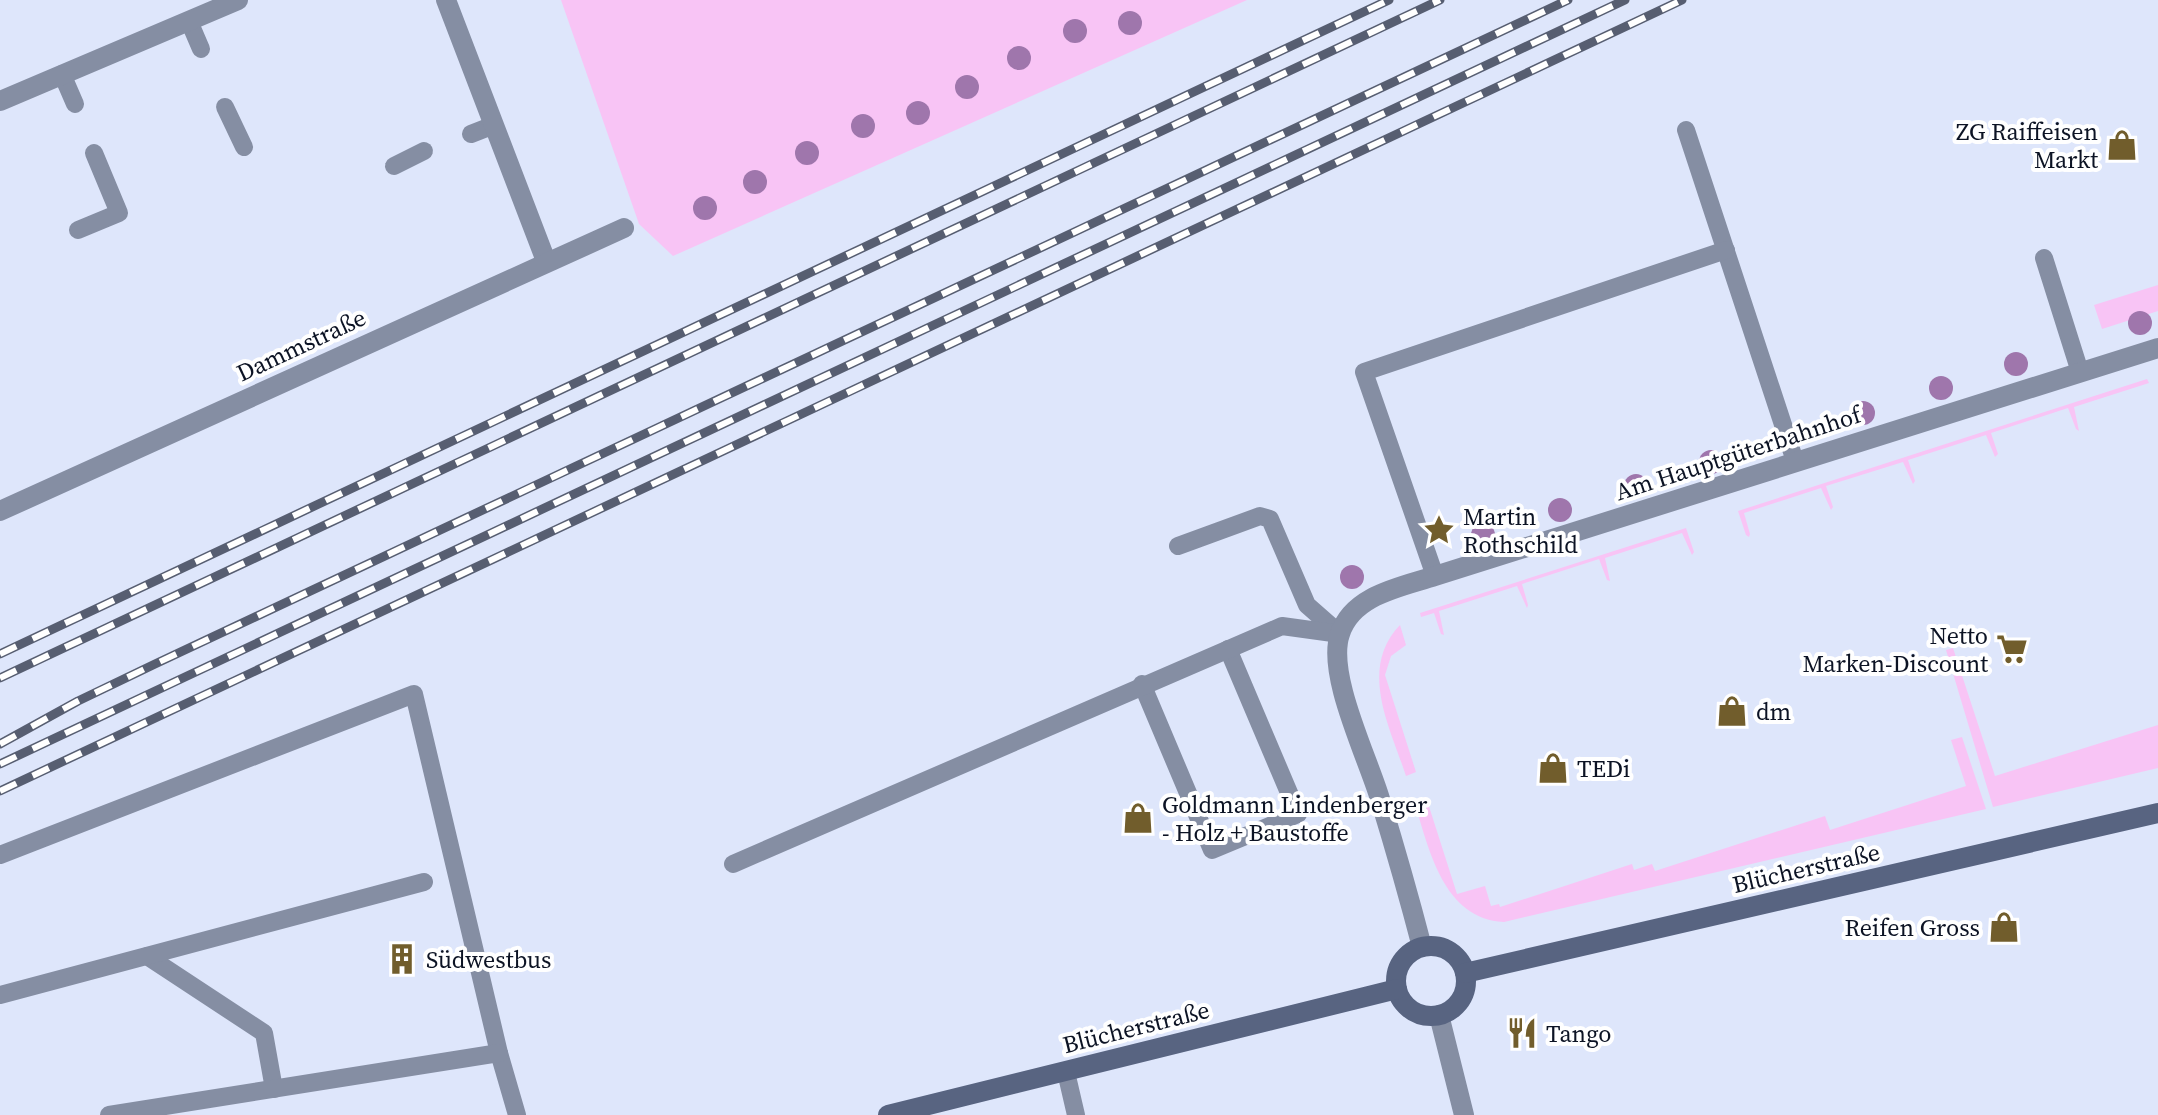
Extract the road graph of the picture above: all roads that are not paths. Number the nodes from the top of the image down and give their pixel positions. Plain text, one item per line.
1 (238, 0) edge
2 (446, 0) edge
3 (189, 21) junction
4 (201, 49) dead end
5 (62, 74) junction
6 (0, 101) edge
7 (75, 104) dead end
8 (225, 107) dead end
9 (494, 125) junction
10 (1686, 130) dead end
11 (471, 134) dead end
12 (244, 147) dead end
13 (424, 151) dead end
14 (94, 153) dead end
15 (394, 166) dead end
16 (624, 228) dead end
17 (78, 230) dead end
18 (1726, 250) junction
19 (2044, 258) dead end
20 (546, 261) junction
21 (2158, 348) edge
22 (2080, 372) junction
23 (1795, 461) junction
24 (1, 509) edge
25 (1178, 546) dead end
26 (1435, 576) junction
27 (1340, 634) junction
28 (1228, 649) junction
29 (1142, 684) junction
30 (2158, 813) edge
31 (0, 855) edge
32 (733, 864) dead end
33 (424, 882) dead end
34 (1422, 947) junction
35 (147, 956) junction
36 (1465, 973) junction
37 (1397, 989) junction
38 (0, 995) edge
39 (1439, 1015) junction
40 (499, 1053) junction
41 (1066, 1072) junction
42 (274, 1089) junction
43 (950, 1108) edge
44 (109, 1115) edge
45 (517, 1115) edge
46 (888, 1115) edge
47 (1076, 1115) edge
48 (1464, 1115) edge

1 - 3 street
2 - 9 street
3 - 4 lane
3 - 5 street
5 - 6 street
5 - 7 lane
8 - 12 lane
9 - 11 lane
9 - 20 street
10 - 18 lane
13 - 15 lane
14 - 17 lane
16 - 20 street, Dammstraße
18 - 23 lane
18 - 26 lane
19 - 22 lane
20 - 24 street, Dammstraße
21 - 22 street, Am Hauptgüterbahnhof
22 - 23 street, Am Hauptgüterbahnhof
23 - 26 street, Am Hauptgüterbahnhof
25 - 27 lane
26 - 27 street, Am Hauptgüterbahnhof
27 - 28 lane
27 - 34 street
28 - 29 lane
28 - 29 lane
29 - 32 lane
30 - 36 main road, Blücherstraße
31 - 40 lane
33 - 35 lane
34 - 36 main road
34 - 37 main road
35 - 38 lane
35 - 42 lane
36 - 39 main road
37 - 39 main road
37 - 41 main road, Blücherstraße
39 - 48 street
40 - 42 lane
40 - 45 lane
41 - 43 main road, Blücherstraße
41 - 47 lane
42 - 44 lane
43 - 46 main road, Blücherstraße

